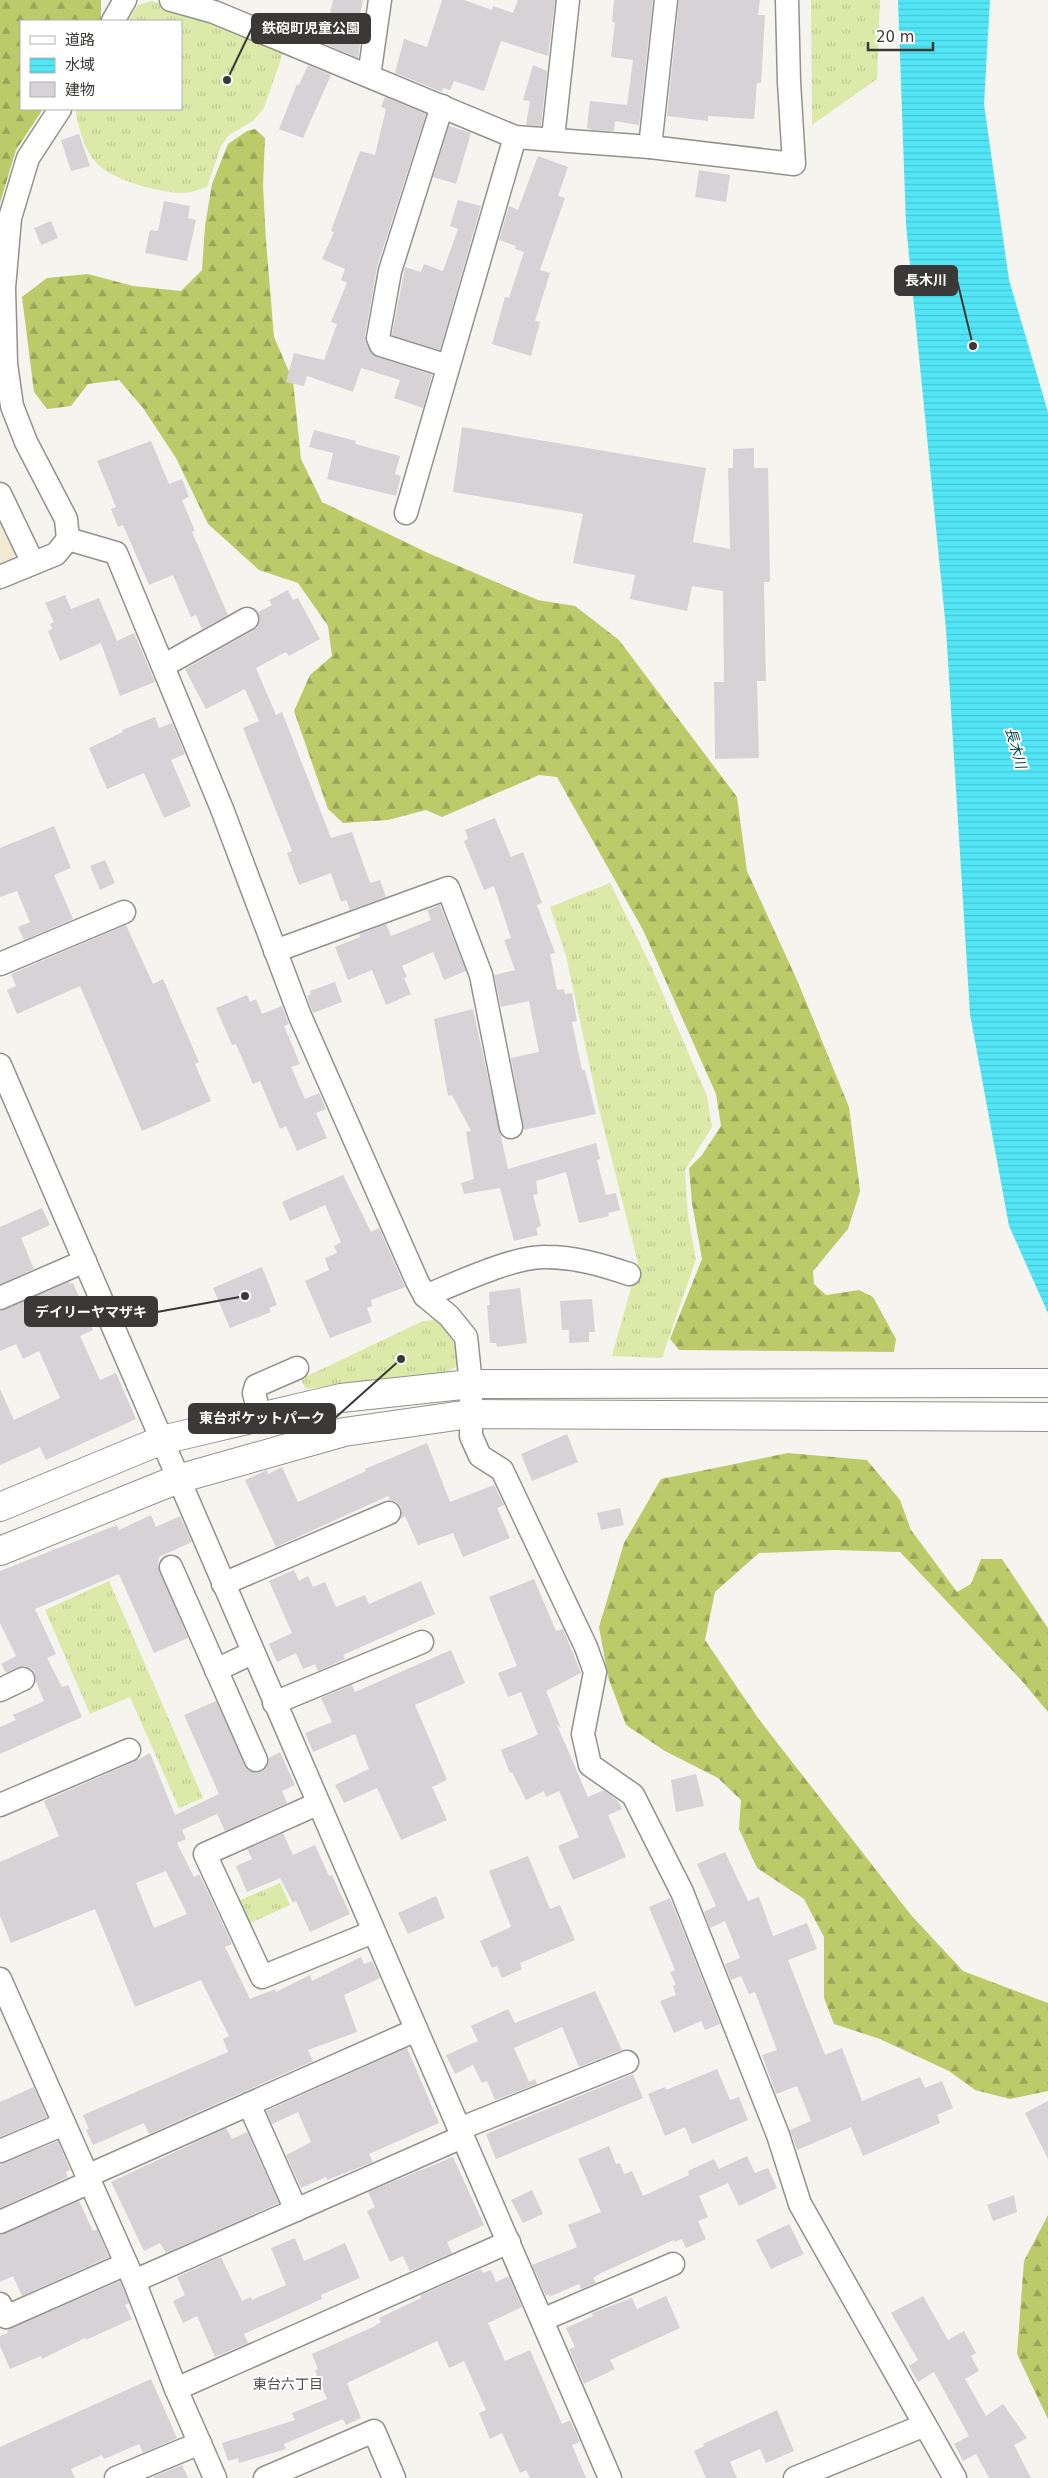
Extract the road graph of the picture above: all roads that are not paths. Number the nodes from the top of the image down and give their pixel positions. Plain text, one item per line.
1 (125, 0) edge
2 (171, 0) edge
3 (380, 0) edge
4 (568, 0) edge
5 (666, 0) edge
6 (787, 0) edge
7 (114, 20) edge
8 (369, 76) junction
9 (442, 106) junction
10 (59, 110) edge
11 (515, 137) junction
12 (553, 138) junction
13 (650, 148) junction
14 (448, 366) junction
15 (0, 494) edge
16 (406, 513) dead end
17 (68, 539) junction
18 (33, 563) junction
19 (0, 577) edge
20 (247, 619) dead end
21 (163, 666) junction
22 (124, 912) dead end
23 (275, 950) junction
24 (0, 964) edge
25 (0, 1065) edge
26 (511, 1127) dead end
27 (85, 1262) junction
28 (629, 1274) dead end
29 (425, 1296) junction
30 (0, 1298) edge
31 (297, 1368) dead end
32 (1048, 1383) edge
33 (471, 1384) junction
34 (470, 1414) junction
35 (260, 1417) junction
36 (1048, 1417) edge
37 (162, 1440) junction
38 (178, 1479) junction
39 (0, 1507) edge
40 (389, 1513) dead end
41 (0, 1551) edge
42 (171, 1567) dead end
43 (223, 1584) junction
44 (422, 1642) dead end
45 (252, 1653) junction
46 (216, 1670) junction
47 (23, 1679) dead end
48 (0, 1690) edge
49 (274, 1703) junction
50 (129, 1750) dead end
51 (256, 1760) dead end
52 (317, 1804) junction
53 (0, 1805) edge
54 (373, 1932) junction
55 (0, 1979) edge
56 (9, 2023) edge
57 (416, 2030) junction
58 (627, 2062) dead end
59 (250, 2104) junction
60 (64, 2124) junction
61 (461, 2133) junction
62 (0, 2151) edge
63 (89, 2179) junction
64 (296, 2210) junction
65 (0, 2222) edge
66 (509, 2242) junction
67 (673, 2264) dead end
68 (130, 2273) junction
69 (0, 2304) edge
70 (542, 2320) junction
71 (176, 2389) junction
72 (925, 2425) junction
73 (200, 2443) junction
74 (116, 2478) edge
75 (215, 2478) edge
76 (266, 2478) edge
77 (394, 2478) edge
78 (610, 2478) edge
79 (795, 2478) edge
80 (955, 2478) edge

1 - 7 street
2 - 8 street
3 - 8 street
4 - 12 street
5 - 13 street
6 - 13 street
8 - 9 street
9 - 11 street
9 - 14 street
10 - 17 street
11 - 12 street
11 - 14 street
12 - 13 street
14 - 16 street
15 - 18 street
17 - 18 street
17 - 21 street
18 - 19 street
20 - 21 street
21 - 23 street
22 - 24 street
23 - 26 street
23 - 29 street
25 - 27 street
27 - 30 street
27 - 37 street
28 - 29 street
29 - 33 street
31 - 35 street
32 - 33 street
33 - 34 street
33 - 35 street
34 - 36 street
34 - 38 street
34 - 72 street
35 - 37 street
37 - 38 street
37 - 39 street
38 - 41 street
38 - 43 street
40 - 43 street
42 - 46 street
43 - 45 street
44 - 49 street
45 - 46 street
45 - 49 street
46 - 51 street
47 - 48 street
49 - 52 street
50 - 53 street
52 - 54 street
52 - 54 street
54 - 57 street
55 - 56 street
56 - 60 street
57 - 59 street
57 - 61 street
58 - 61 street
59 - 63 street
59 - 64 street
60 - 62 street
60 - 63 street
61 - 64 street
61 - 66 street
63 - 65 street
63 - 68 street
64 - 68 street
66 - 70 street
66 - 71 street
67 - 70 street
68 - 69 street
68 - 71 street
70 - 78 street
71 - 73 street
72 - 79 street
72 - 80 street
73 - 74 street
73 - 75 street
76 - 77 street

